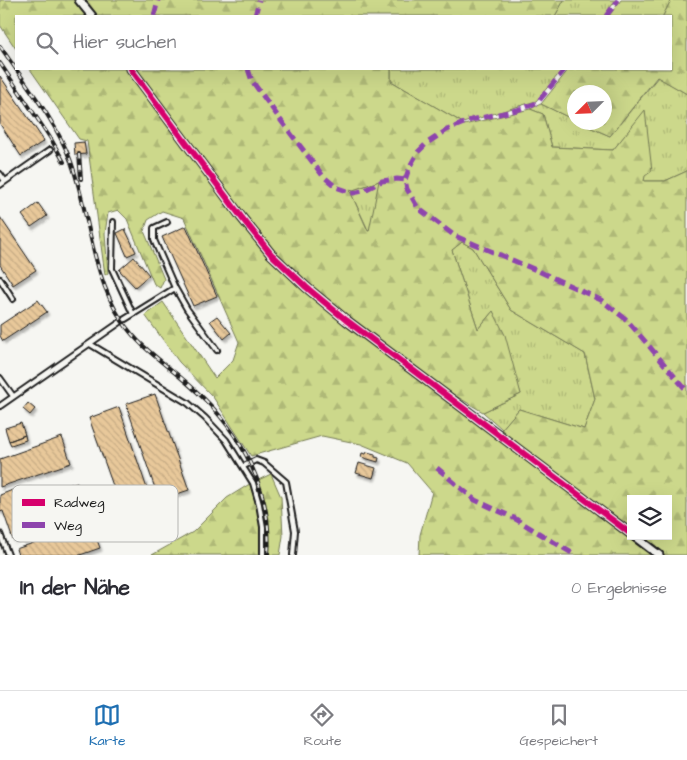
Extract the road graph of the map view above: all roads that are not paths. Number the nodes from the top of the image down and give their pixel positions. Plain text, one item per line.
1 (79, 0) edge
2 (91, 15) edge
3 (132, 70) edge
4 (50, 150) dead end
5 (0, 174) edge
6 (5, 181) junction
7 (0, 184) edge
8 (113, 222) dead end
9 (167, 222) dead end
10 (0, 279) edge
11 (174, 288) junction
12 (13, 299) dead end
13 (134, 314) junction
14 (90, 344) junction
15 (217, 350) dead end
16 (0, 378) edge
17 (13, 396) junction
18 (0, 406) edge
19 (244, 466) junction
20 (627, 531) edge
21 (0, 534) edge
22 (639, 540) edge
23 (8, 555) edge
24 (263, 555) edge
25 (293, 555) edge
26 (659, 555) edge

1 - 2 street
3 - 20 street
4 - 6 lane
5 - 6 lane
6 - 7 lane
8 - 13 lane
9 - 11 lane
10 - 12 lane
11 - 13 lane
11 - 15 lane
13 - 14 lane
14 - 17 lane
14 - 19 lane
16 - 17 lane
17 - 18 lane
19 - 24 lane
19 - 25 lane
21 - 23 lane
22 - 26 street

